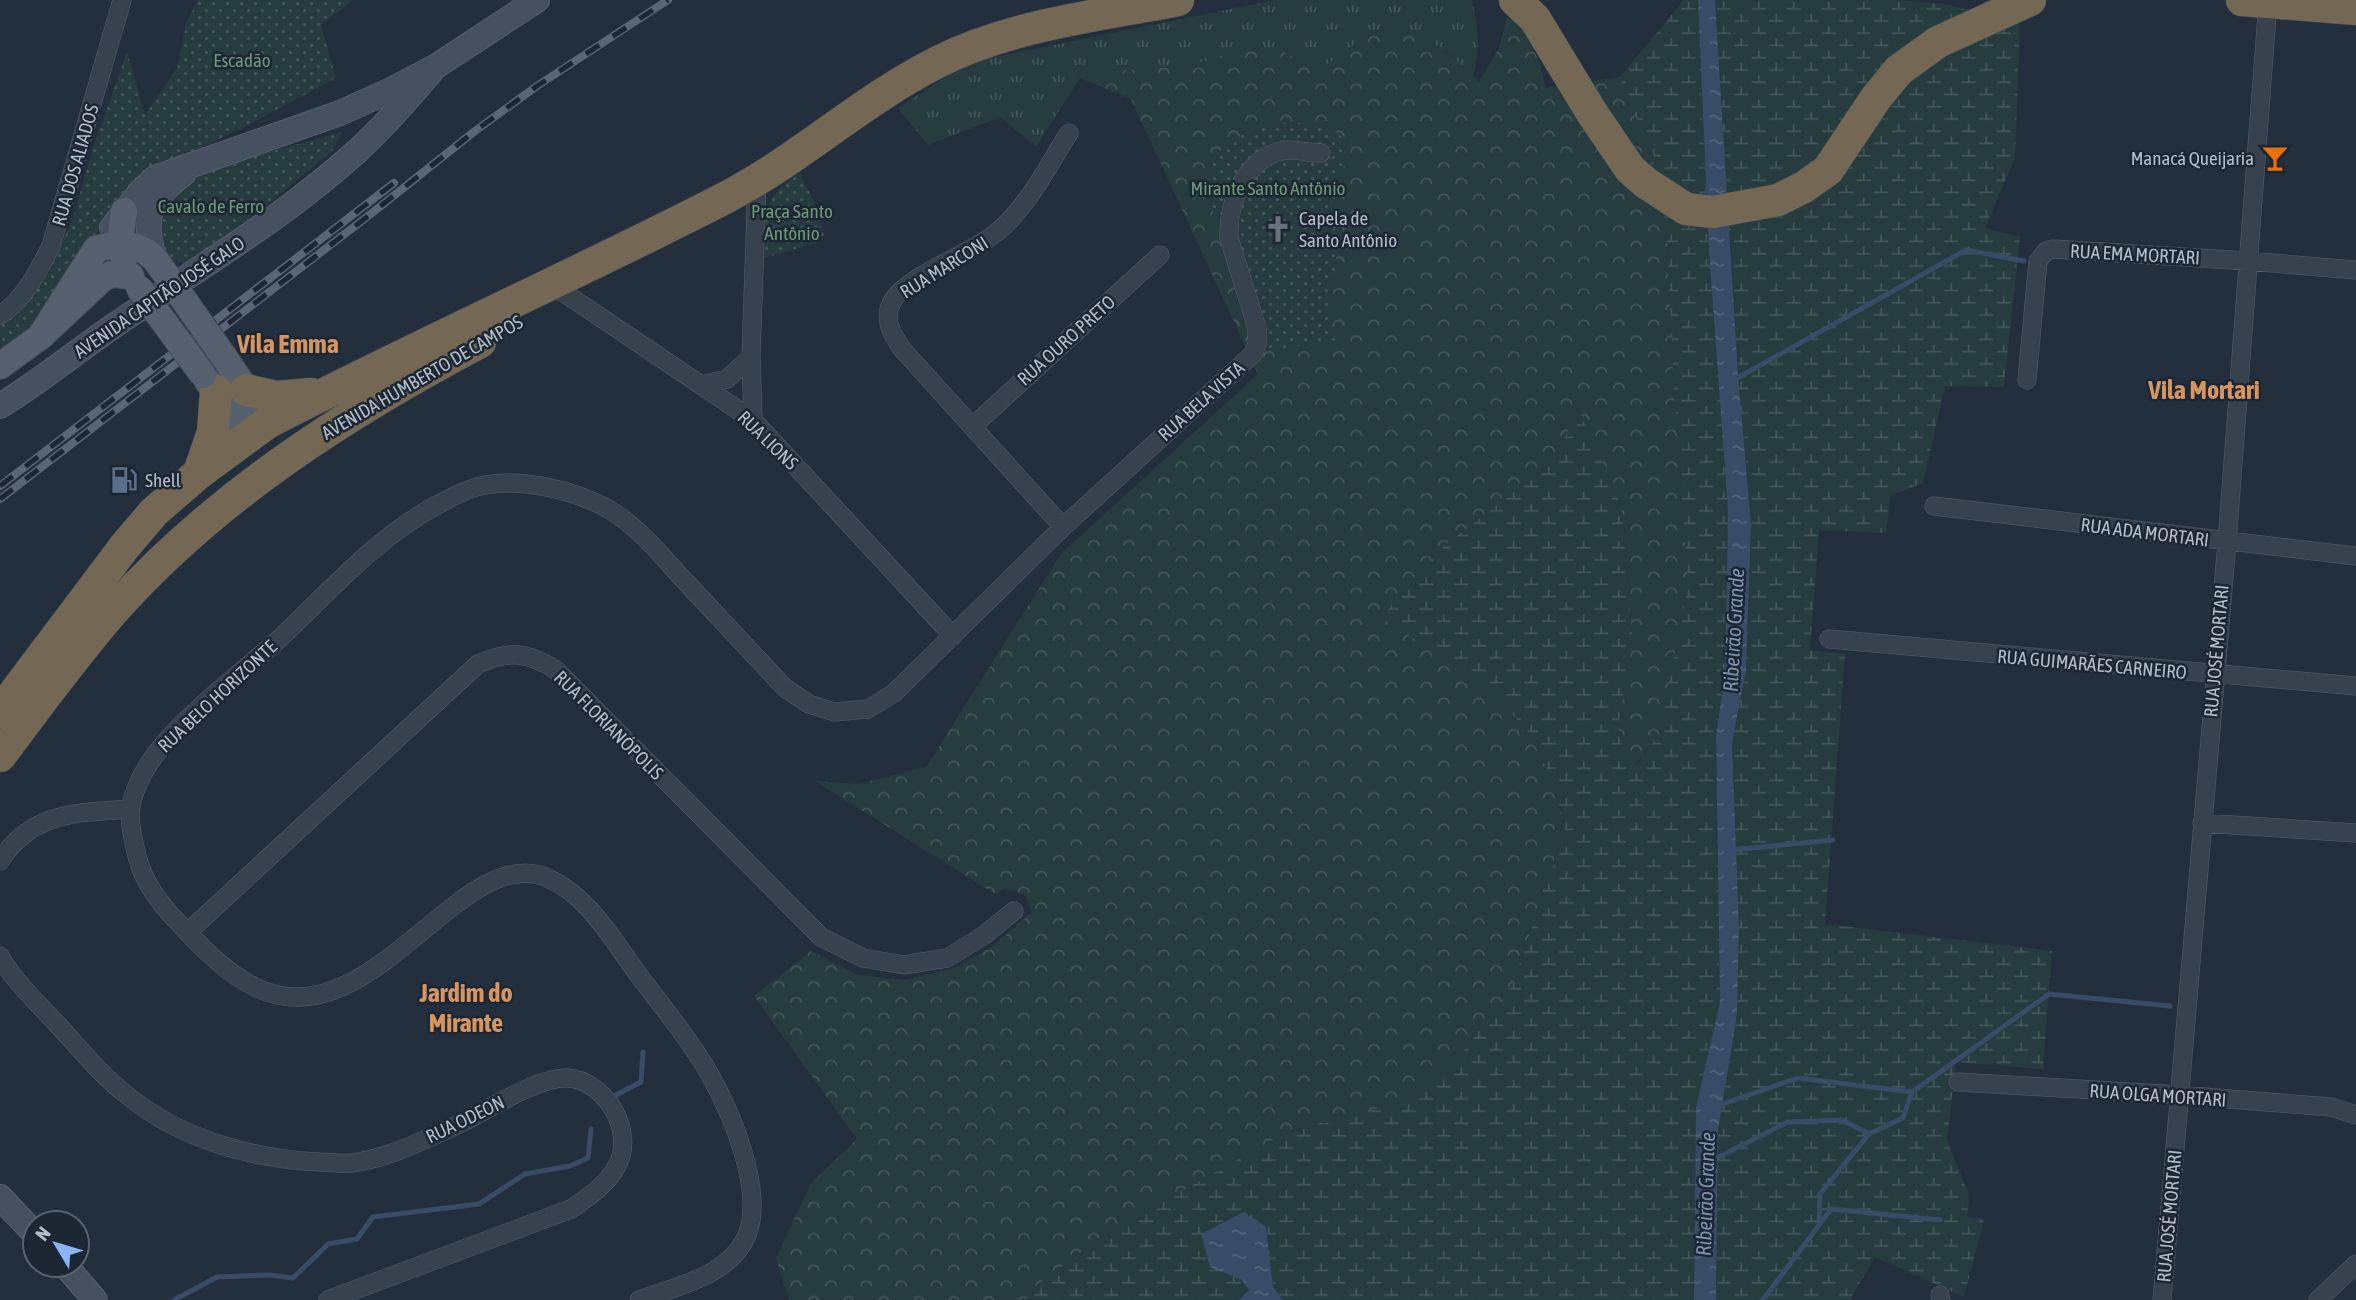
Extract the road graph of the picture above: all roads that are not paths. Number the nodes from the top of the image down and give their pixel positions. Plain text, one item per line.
1 (122, 0) edge
2 (537, 0) edge
3 (1178, 0) edge
4 (2030, 0) edge
5 (1518, 1) edge
6 (2255, 1) edge
7 (2356, 9) edge
8 (435, 67) junction
9 (1069, 133) dead end
10 (1321, 153) dead end
11 (195, 165) junction
12 (757, 188) junction
13 (124, 211) joint
14 (108, 247) junction
15 (1160, 255) dead end
16 (2248, 261) junction
17 (158, 262) junction
18 (2356, 270) edge
19 (135, 282) junction
20 (559, 290) junction
21 (0, 315) edge
22 (40, 337) junction
23 (751, 357) junction
24 (0, 366) edge
25 (2026, 380) dead end
26 (221, 385) junction
27 (702, 385) junction
28 (330, 390) junction
29 (0, 406) edge
30 (753, 420) junction
31 (973, 426) junction
32 (259, 433) junction
33 (303, 446) junction
34 (199, 473) junction
35 (238, 495) junction
36 (1934, 506) dead end
37 (154, 512) junction
38 (1063, 527) junction
39 (2227, 542) junction
40 (2356, 556) edge
41 (157, 567) junction
42 (953, 636) junction
43 (1829, 639) dead end
44 (2214, 675) junction
45 (2356, 687) edge
46 (0, 712) edge
47 (0, 756) edge
48 (131, 809) junction
49 (2202, 823) junction
50 (2356, 833) edge
51 (0, 861) edge
52 (1014, 911) dead end
53 (188, 932) junction
54 (0, 956) edge
55 (1958, 1082) dead end
56 (2179, 1095) junction
57 (2356, 1115) edge
58 (0, 1197) edge
59 (21, 1219) edge
60 (2356, 1264) edge
61 (77, 1279) edge
62 (95, 1300) edge
63 (328, 1300) edge
64 (639, 1300) edge
65 (2162, 1300) edge
66 (2318, 1300) edge

1 - 21 street, RUA DOS ALIADOS
2 - 8 street, AVENIDA CAPITÃO JOSÉ GALO
3 - 12 highway, AVENIDA HUMBERTO DE CAMPOS
4 - 5 highway
6 - 7 highway
6 - 16 street, RUA JOSÉ MORTARI
8 - 11 street, AVENIDA CAPITÃO JOSÉ GALO
8 - 29 street, AVENIDA CAPITÃO JOSÉ GALO
9 - 31 street, RUA MARCONI
10 - 38 street, RUA BELA VISTA
11 - 13 street, AVENIDA CAPITÃO JOSÉ GALO
11 - 17 street
12 - 20 highway, AVENIDA HUMBERTO DE CAMPOS
12 - 23 street
13 - 14 main road
14 - 17 main road
14 - 19 main road
14 - 22 main road
15 - 31 street, RUA OURO PRETO
16 - 18 street, RUA EMA MORTARI
16 - 25 street, RUA EMA MORTARI
16 - 39 street, RUA JOSÉ MORTARI
17 - 26 main road, bridge
19 - 22 main road
19 - 26 main road, bridge
20 - 27 street, RUA LIONS
20 - 28 highway, AVENIDA HUMBERTO DE CAMPOS
20 - 33 highway, AVENIDA HUMBERTO DE CAMPOS
22 - 24 main road
23 - 27 street
23 - 30 street
26 - 28 highway
26 - 32 main road
26 - 34 highway
27 - 30 street, RUA LIONS
28 - 32 highway, AVENIDA HUMBERTO DE CAMPOS
30 - 42 street, RUA LIONS
31 - 38 street, RUA MARCONI
32 - 33 highway
32 - 34 highway, AVENIDA HUMBERTO DE CAMPOS
32 - 35 highway
33 - 35 highway, AVENIDA HUMBERTO DE CAMPOS
34 - 37 highway, AVENIDA HUMBERTO DE CAMPOS
35 - 41 highway, AVENIDA HUMBERTO DE CAMPOS
36 - 39 street, RUA ADA MORTARI
37 - 41 highway
37 - 46 highway, AVENIDA HUMBERTO DE CAMPOS
38 - 42 street, RUA BELA VISTA
39 - 40 street, RUA ADA MORTARI
39 - 44 street, RUA JOSÉ MORTARI
41 - 47 highway, AVENIDA HUMBERTO DE CAMPOS
42 - 48 street, RUA BELO HORIZONTE
43 - 44 street, RUA GUIMARÃES CARNEIRO
44 - 45 street, RUA GUIMARÃES CARNEIRO
44 - 49 street, RUA JOSÉ MORTARI
48 - 51 street
48 - 53 street, RUA BELO HORIZONTE
49 - 50 street
49 - 56 street, RUA JOSÉ MORTARI
52 - 53 street, RUA FLORIANÓPOLIS
53 - 64 street, RUA BELO HORIZONTE
54 - 63 street, RUA ODEON
55 - 56 street, RUA OLGA MORTARI
56 - 57 street, RUA OLGA MORTARI
56 - 65 street, RUA JOSÉ MORTARI
58 - 59 street
60 - 66 street
61 - 62 street

